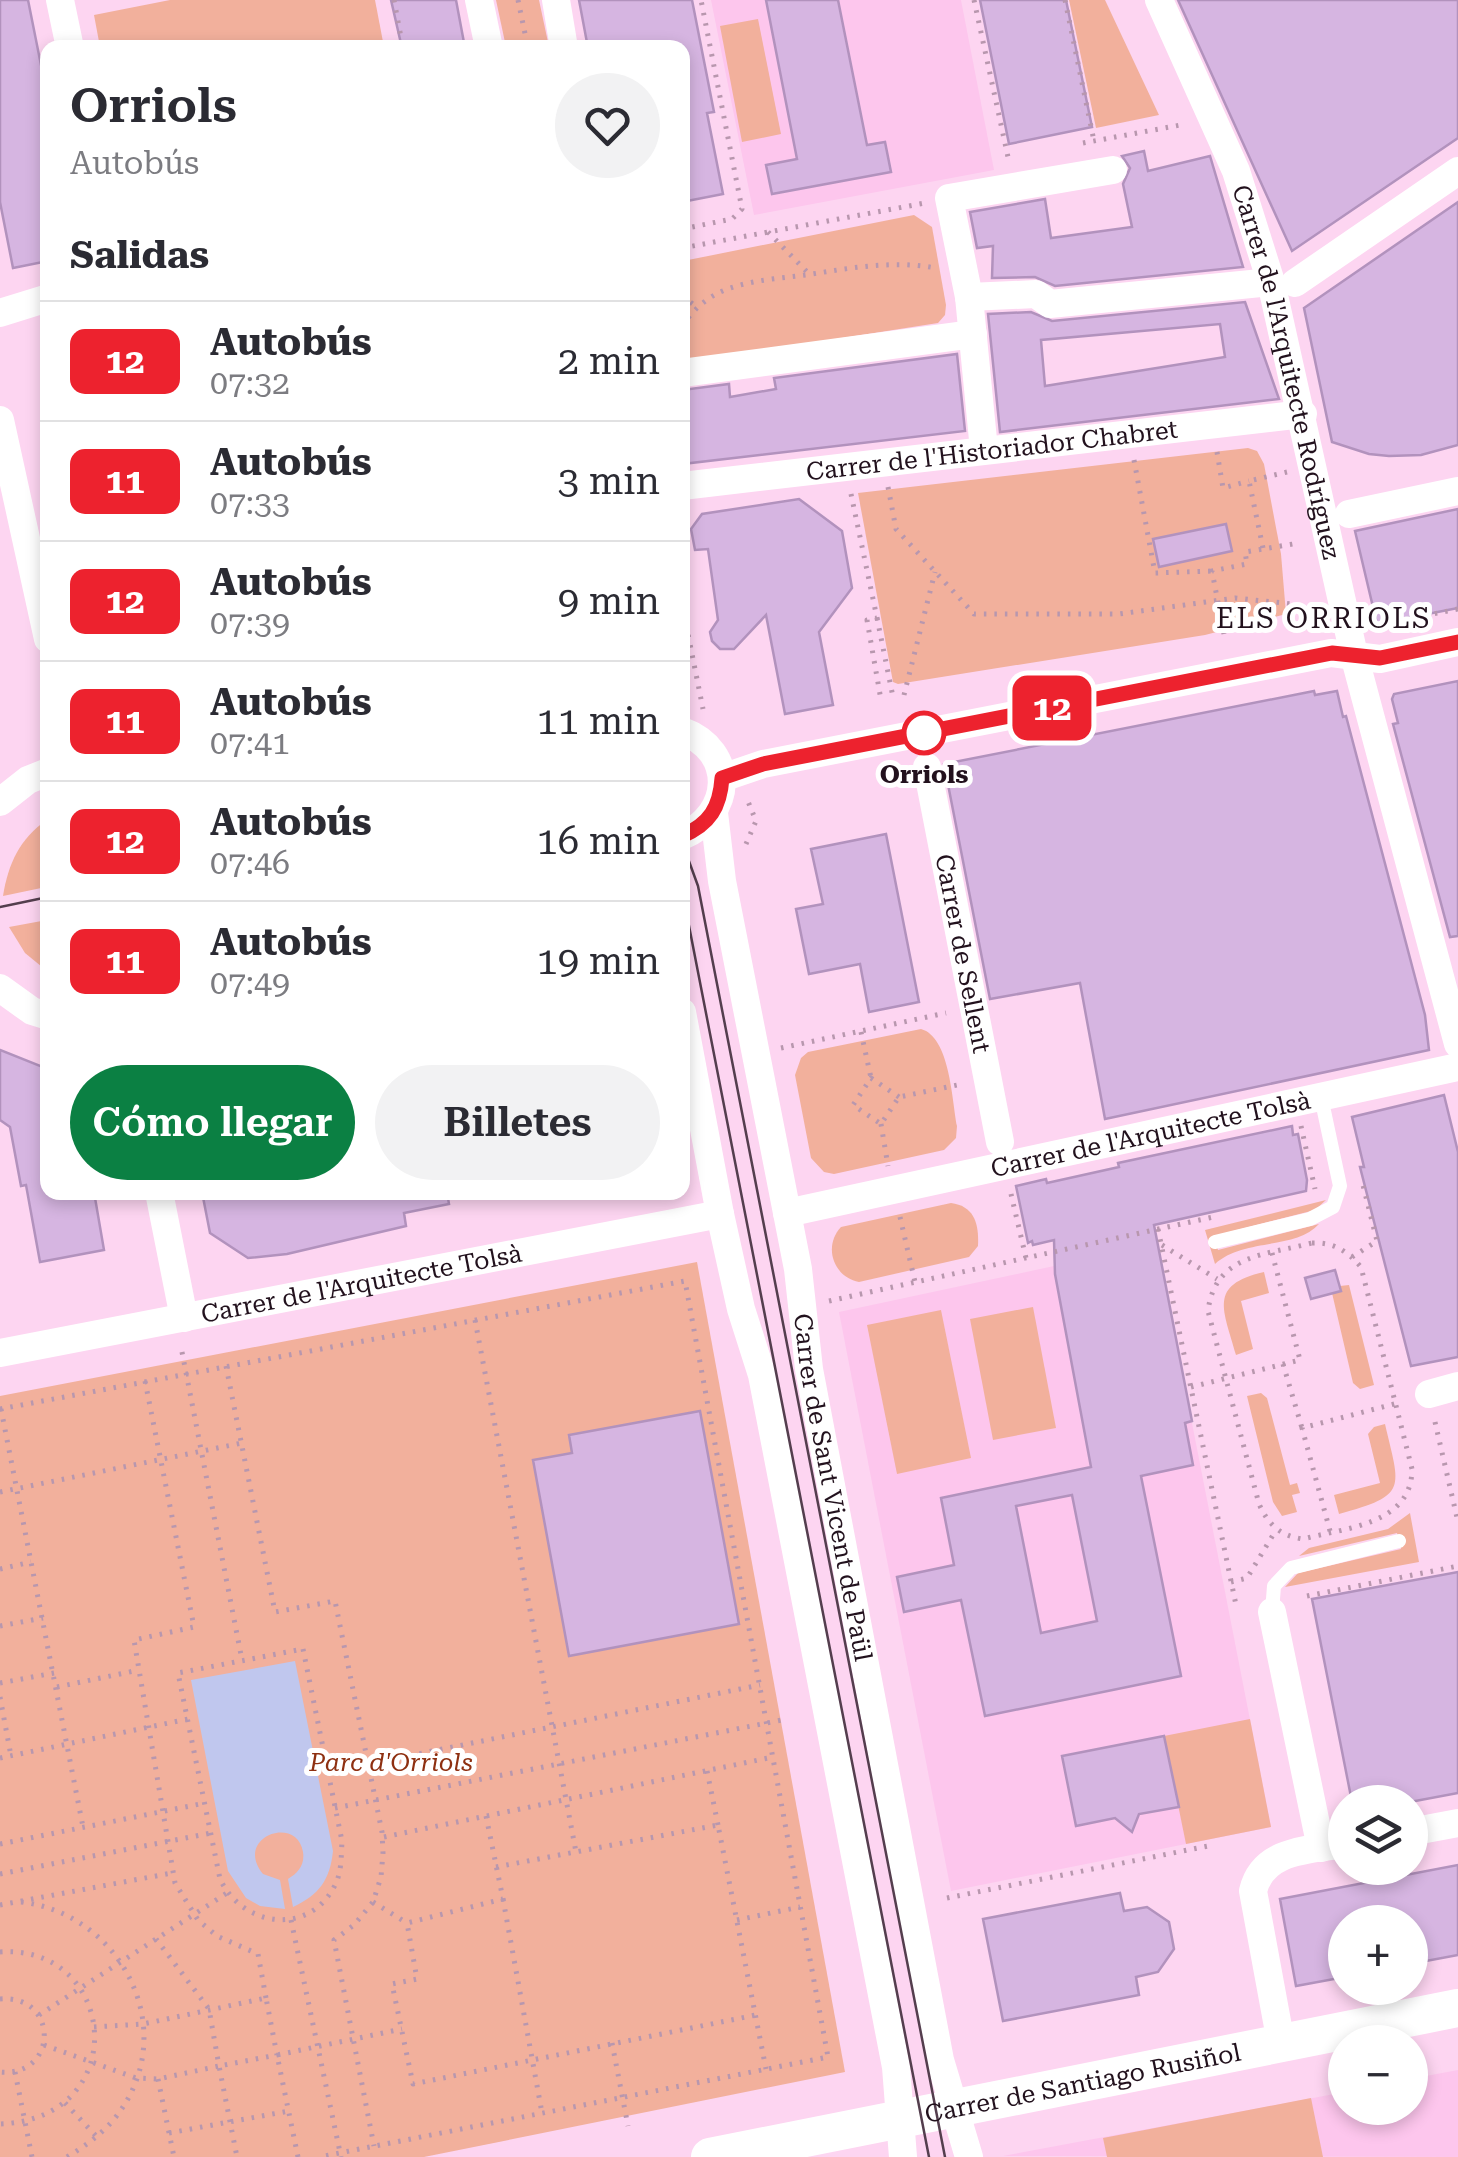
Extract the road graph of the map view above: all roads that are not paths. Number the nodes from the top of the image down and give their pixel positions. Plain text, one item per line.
1 (479, 0) edge
2 (556, 0) edge
3 (1159, 0) edge
4 (66, 1) edge
5 (69, 40) edge
6 (487, 40) edge
7 (563, 40) edge
8 (1114, 170) dead end
9 (1458, 171) edge
10 (1283, 282) junction
11 (966, 285) junction
12 (40, 300) edge
13 (0, 313) edge
14 (973, 334) junction
15 (690, 372) edge
16 (1303, 414) junction
17 (0, 420) edge
18 (984, 450) junction
19 (690, 485) edge
20 (1458, 490) edge
21 (1349, 514) dead end
22 (40, 602) edge
23 (1458, 642) edge
24 (1354, 655) junction
25 (690, 734) edge
26 (926, 767) dead end
27 (40, 775) edge
28 (722, 778) junction
29 (0, 802) edge
30 (714, 814) junction
31 (690, 832) edge
32 (0, 988) edge
33 (40, 1014) edge
34 (1458, 1044) edge
35 (690, 1055) edge
36 (1458, 1066) edge
37 (1321, 1097) junction
38 (1000, 1142) dead end
39 (161, 1200) edge
40 (787, 1213) junction
41 (720, 1214) junction
42 (1215, 1242) dead end
43 (184, 1318) junction
44 (0, 1353) edge
45 (1458, 1386) edge
46 (1429, 1394) road end
47 (1399, 1542) dead end
48 (1272, 1612) joint
49 (1458, 1823) edge
50 (1328, 1827) edge
51 (1428, 1829) edge
52 (1328, 1847) edge
53 (1458, 2008) edge
54 (1281, 2043) junction
55 (954, 2108) junction
56 (901, 2139) edge
57 (710, 2157) edge
58 (969, 2157) edge

1 - 6 street
2 - 7 street
3 - 10 street, Carrer de l'Arquitecte Rodríguez
4 - 5 street
8 - 11 street
9 - 10 street
10 - 11 street
10 - 16 street, Carrer de l'Arquitecte Rodríguez
11 - 14 street
12 - 13 street
14 - 15 street
14 - 18 street
16 - 18 street, Carrer de l'Historiador Chabret
16 - 24 street, Carrer de l'Arquitecte Rodríguez
17 - 22 street
18 - 19 street, Carrer de l'Historiador Chabret
20 - 21 street
23 - 24 street
24 - 28 street
24 - 34 street, Carrer de l'Arquitecte Rodríguez
25 - 28 street
26 - 38 street, Carrer de Sellent
27 - 29 street
28 - 30 street, Carrer de Sant Vicent de Paül
30 - 31 street
30 - 40 street, Carrer de Sant Vicent de Paül
32 - 33 street
35 - 41 street, Carrer de Sant Vicent de Paül
36 - 37 street, Carrer de l'Arquitecte Tolsà
37 - 40 street, Carrer de l'Arquitecte Tolsà
37 - 42 lane
39 - 43 street
40 - 55 street, Carrer de Sant Vicent de Paül
41 - 43 street, Carrer de l'Arquitecte Tolsà
41 - 56 street, Carrer de Sant Vicent de Paül
43 - 44 street, Carrer de l'Arquitecte Tolsà
45 - 46 street
47 - 48 lane
48 - 50 street
49 - 51 street
52 - 54 street
53 - 54 street, Carrer de Santiago Rusiñol
54 - 55 street, Carrer de Santiago Rusiñol
55 - 56 street, Carrer de Santiago Rusiñol
55 - 58 street, Carrer de Sant Vicent de Paül
56 - 57 street, Carrer de Santiago Rusiñol

